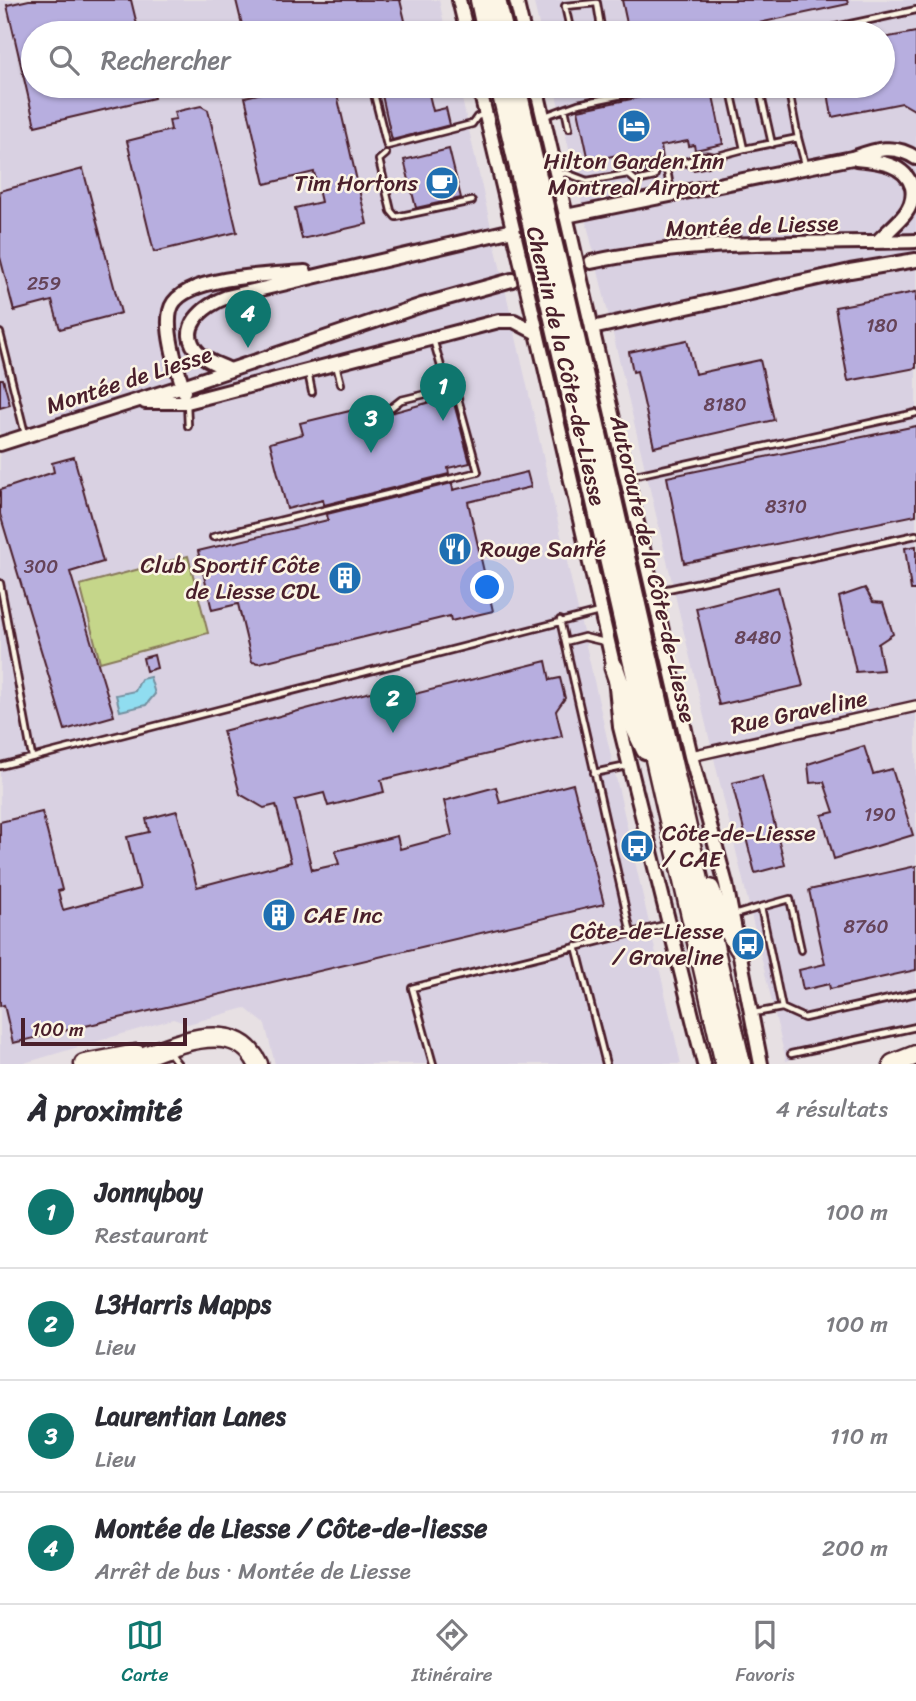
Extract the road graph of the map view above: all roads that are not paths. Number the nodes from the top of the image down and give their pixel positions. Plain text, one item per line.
1 (459, 0) edge
2 (480, 0) edge
3 (496, 0) edge
4 (516, 0) edge
5 (916, 10) edge
6 (464, 21) edge
7 (485, 21) edge
8 (501, 21) edge
9 (521, 21) edge
10 (568, 21) edge
11 (601, 21) edge
12 (864, 21) edge
13 (375, 98) edge
14 (482, 98) edge
15 (503, 98) edge
16 (518, 98) edge
17 (538, 98) edge
18 (607, 98) edge
19 (733, 98) edge
20 (762, 98) edge
21 (790, 98) edge
22 (565, 109) junction
23 (486, 114) junction
24 (543, 116) junction
25 (569, 128) dead end
26 (798, 138) junction
27 (772, 144) junction
28 (744, 149) junction
29 (386, 154) dead end
30 (714, 157) junction
31 (852, 158) junction
32 (916, 158) edge
33 (686, 162) junction
34 (666, 165) junction
35 (659, 167) junction
36 (806, 167) junction
37 (650, 169) dead end
38 (638, 172) dead end
39 (628, 174) junction
40 (556, 175) junction
41 (671, 194) junction
42 (472, 201) dead end
43 (566, 216) junction
44 (513, 230) junction
45 (913, 238) edge
46 (878, 242) junction
47 (545, 243) junction
48 (916, 260) edge
49 (591, 262) dead end
50 (343, 269) junction
51 (512, 280) dead end
52 (557, 295) junction
53 (592, 328) junction
54 (0, 333) edge
55 (537, 333) junction
56 (432, 338) junction
57 (336, 364) junction
58 (230, 370) junction
59 (442, 370) junction
60 (308, 371) junction
61 (341, 384) dead end
62 (183, 386) junction
63 (313, 392) dead end
64 (131, 402) junction
65 (187, 402) junction
66 (362, 404) dead end
67 (916, 413) edge
68 (188, 426) dead end
69 (25, 435) junction
70 (0, 444) edge
71 (626, 478) junction
72 (916, 535) edge
73 (213, 537) dead end
74 (0, 584) edge
75 (653, 592) junction
76 (3, 605) edge
77 (601, 611) junction
78 (560, 620) junction
79 (565, 642) junction
80 (608, 643) junction
81 (614, 668) junction
82 (916, 706) edge
83 (691, 756) junction
84 (32, 758) junction
85 (629, 765) junction
86 (0, 766) edge
87 (594, 773) junction
88 (659, 775) junction
89 (690, 841) junction
90 (761, 907) junction
91 (733, 916) junction
92 (668, 924) junction
93 (631, 933) junction
94 (576, 946) junction
95 (739, 948) junction
96 (801, 950) dead end
97 (916, 993) edge
98 (782, 1008) junction
99 (752, 1014) junction
100 (916, 1027) edge
101 (167, 1049) junction
102 (792, 1054) dead end
103 (916, 1055) edge
104 (84, 1064) edge
105 (124, 1064) edge
106 (178, 1064) edge
107 (257, 1064) edge
108 (433, 1064) edge
109 (606, 1064) edge
110 (704, 1064) edge
111 (725, 1064) edge
112 (741, 1064) edge
113 (761, 1064) edge
114 (893, 1064) edge

1 - 6 street
2 - 7 highway
3 - 8 highway
4 - 9 street
5 - 12 lane
10 - 11 lane
13 - 23 lane
14 - 23 street, Chemin de la Côte-de-Liesse
15 - 47 highway, Autoroute de la Côte-de-Liesse
16 - 47 highway, Autoroute de la Côte-de-Liesse
17 - 24 street, Chemin de la Côte-de-Liesse
18 - 22 lane
19 - 28 lane
20 - 27 lane
21 - 26 lane
22 - 24 lane
22 - 25 lane
23 - 44 street, Chemin de la Côte-de-Liesse
24 - 40 street, Chemin de la Côte-de-Liesse
26 - 27 lane
26 - 36 lane
27 - 28 lane
28 - 30 lane
29 - 42 lane
30 - 33 lane
30 - 33 lane
31 - 32 street
31 - 36 street
31 - 46 street
33 - 34 lane
34 - 35 lane
34 - 41 lane
35 - 37 lane
35 - 39 lane
36 - 41 street
38 - 39 lane
39 - 40 lane
40 - 43 street, Chemin de la Côte-de-Liesse
41 - 43 street
43 - 53 street, Chemin de la Côte-de-Liesse, bridge
44 - 50 street
44 - 55 street, Chemin de la Côte-de-Liesse, bridge
45 - 46 street, Montée de Liesse
46 - 49 street, Montée de Liesse
47 - 52 highway, Autoroute de la Côte-de-Liesse, bridge
48 - 53 street
50 - 58 street
50 - 62 street
51 - 58 street, Montée de Liesse
52 - 88 highway, Autoroute de la Côte-de-Liesse
52 - 89 highway, Autoroute de la Côte-de-Liesse
53 - 71 street, Chemin de la Côte-de-Liesse
54 - 69 lane
55 - 56 street
55 - 77 street, Chemin de la Côte-de-Liesse
56 - 57 street
56 - 59 lane
57 - 60 street
57 - 61 lane
58 - 62 street, Montée de Liesse
59 - 66 lane
59 - 73 lane
60 - 63 lane
60 - 65 street
62 - 64 street, Montée de Liesse
62 - 65 street
64 - 65 street
64 - 69 street, Montée de Liesse
65 - 68 lane
67 - 71 lane
69 - 70 street, Montée de Liesse
71 - 75 street, Chemin de la Côte-de-Liesse
72 - 75 lane
74 - 76 lane
75 - 83 street, Chemin de la Côte-de-Liesse
76 - 84 lane
77 - 78 lane
77 - 80 street, Chemin de la Côte-de-Liesse
78 - 79 lane
78 - 84 lane
79 - 80 lane
79 - 87 lane
80 - 81 street, Chemin de la Côte-de-Liesse
81 - 85 street, Chemin de la Côte-de-Liesse
81 - 88 highway
82 - 83 street, Rue Graveline
83 - 91 street, Chemin de la Côte-de-Liesse
84 - 86 lane
85 - 87 lane
85 - 92 street, Chemin de la Côte-de-Liesse
87 - 93 lane
88 - 111 highway, Autoroute de la Côte-de-Liesse
89 - 95 highway
89 - 112 highway, Autoroute de la Côte-de-Liesse
90 - 91 lane
90 - 96 lane
90 - 98 lane
91 - 95 street, Chemin de la Côte-de-Liesse
92 - 93 lane
92 - 110 street, Chemin de la Côte-de-Liesse
93 - 94 lane
94 - 108 lane
94 - 109 lane
95 - 99 street, Chemin de la Côte-de-Liesse
97 - 98 lane
98 - 99 lane
99 - 113 street, Chemin de la Côte-de-Liesse
100 - 102 lane
101 - 104 highway
101 - 105 highway
101 - 106 lane
101 - 107 highway
103 - 114 highway

